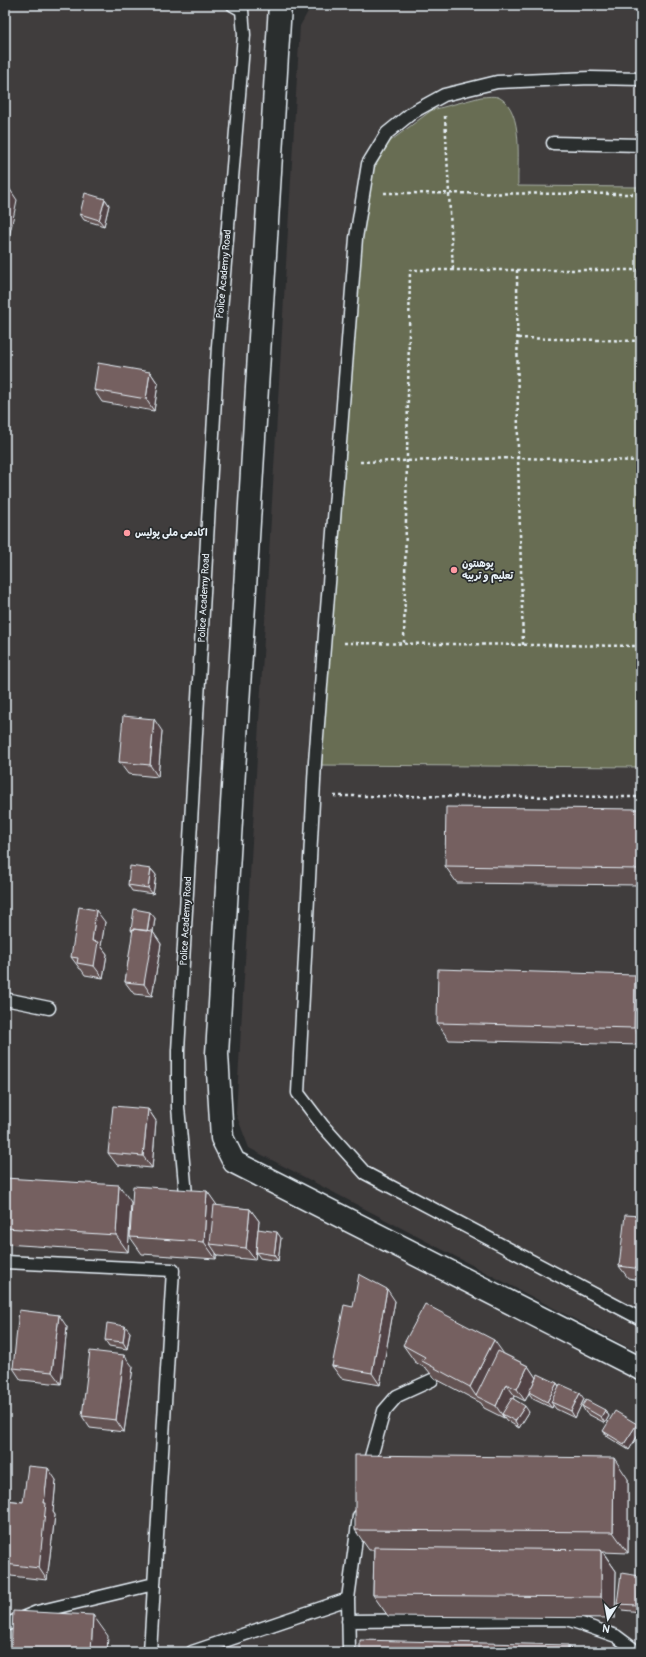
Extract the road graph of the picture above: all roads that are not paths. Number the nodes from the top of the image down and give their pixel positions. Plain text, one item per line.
1 (234, 5) edge
2 (280, 5) edge
3 (641, 78) edge
4 (553, 143) dead end
5 (641, 145) edge
6 (5, 999) edge
7 (49, 1008) dead end
8 (186, 1195) edge
9 (5, 1262) edge
10 (641, 1319) edge
11 (641, 1369) edge
12 (432, 1380) edge
13 (364, 1483) edge
14 (360, 1506) edge
15 (154, 1584) junction
16 (348, 1598) junction
17 (348, 1620) junction
18 (5, 1625) edge
19 (150, 1652) edge
20 (192, 1652) edge
21 (349, 1652) edge
22 (634, 1652) edge

1 - 8 lane, Police Academy Road
2 - 11 street
3 - 10 lane
4 - 5 lane
6 - 7 lane
9 - 15 lane
12 - 13 lane
14 - 16 lane
15 - 18 lane
15 - 19 lane
16 - 17 lane
16 - 20 lane
17 - 21 lane
17 - 22 lane

